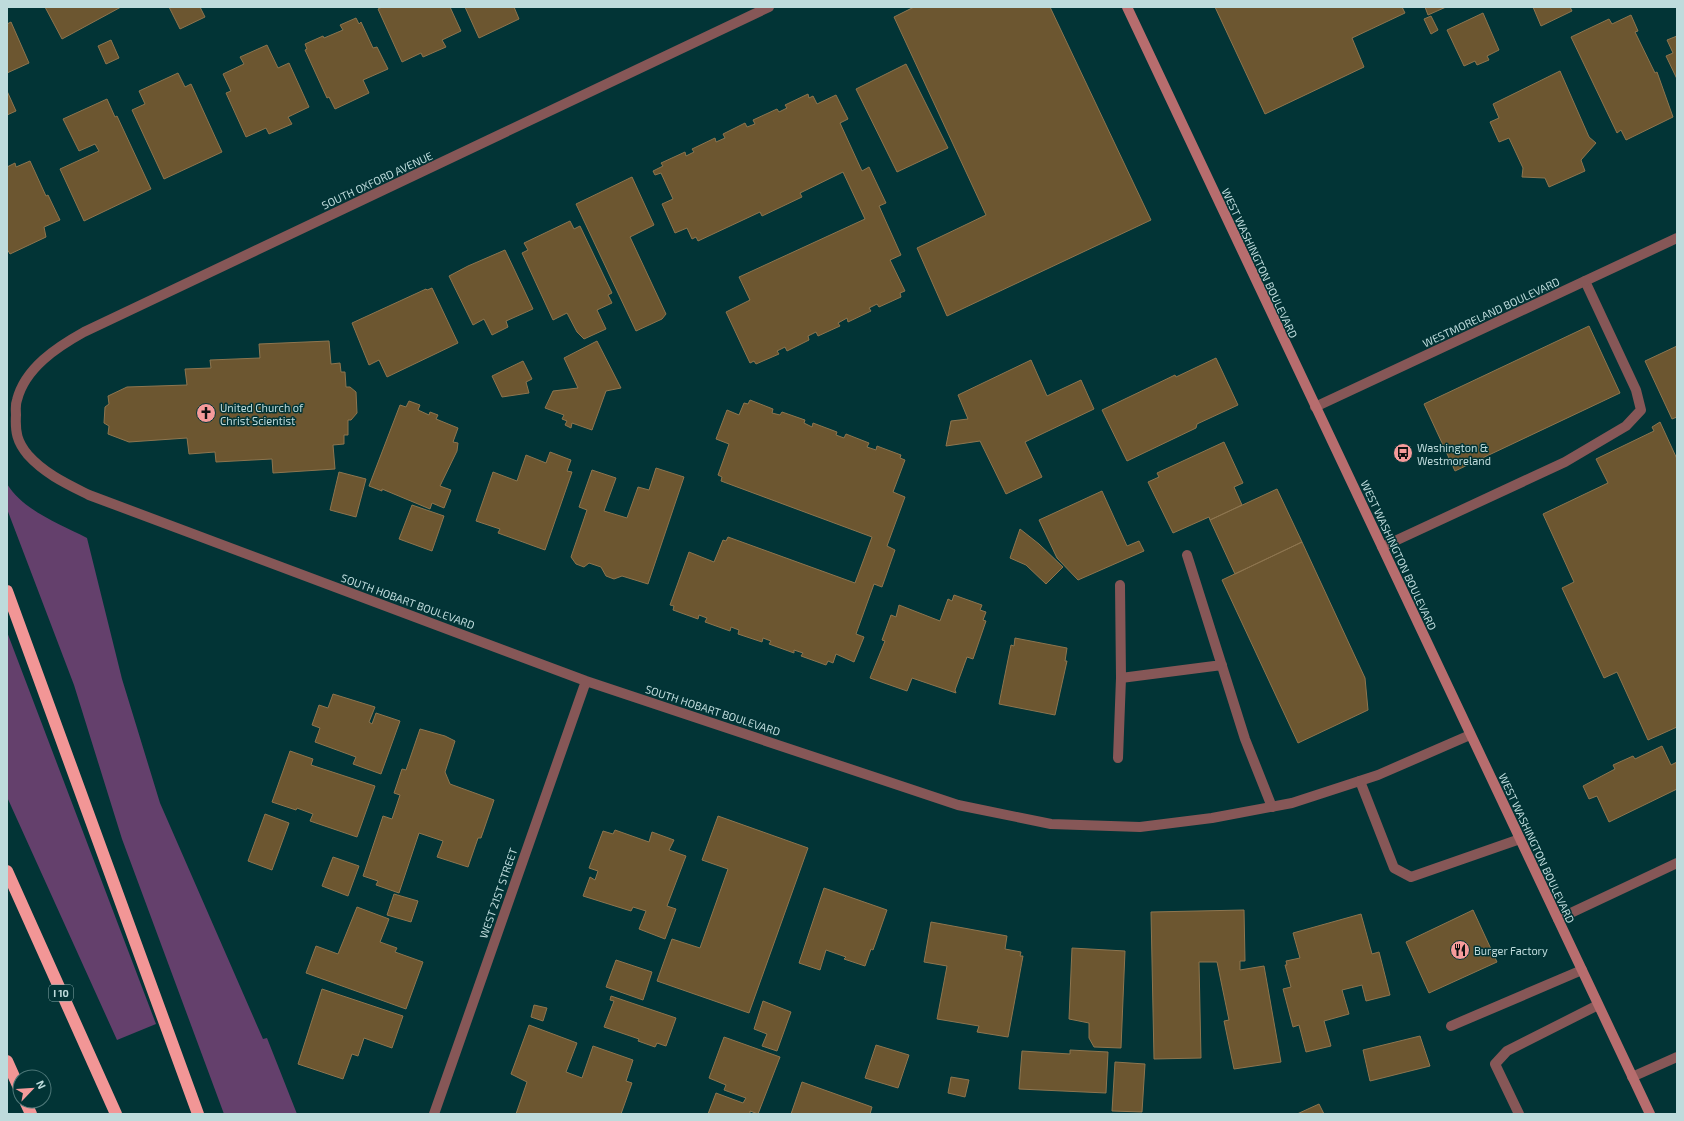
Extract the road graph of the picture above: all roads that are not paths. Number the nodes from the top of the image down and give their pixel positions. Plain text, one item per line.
1 (769, 7) edge
2 (1127, 7) edge
3 (1677, 238) edge
4 (1584, 281) junction
5 (16, 400) joint
6 (1315, 407) junction
7 (1382, 547) junction
8 (1187, 555) dead end
9 (1120, 585) dead end
10 (7, 591) edge
11 (1222, 665) junction
12 (1121, 678) junction
13 (586, 681) junction
14 (1470, 735) junction
15 (1118, 758) dead end
16 (1360, 781) junction
17 (1272, 807) junction
18 (1520, 839) junction
19 (1677, 864) edge
20 (7, 872) edge
21 (1558, 919) junction
22 (1582, 970) junction
23 (1598, 1005) junction
24 (1452, 1026) dead end
25 (1677, 1057) edge
26 (7, 1061) edge
27 (12, 1072) edge
28 (1632, 1077) junction
29 (116, 1114) edge
30 (198, 1114) edge
31 (434, 1114) edge
32 (1519, 1114) edge
33 (1650, 1114) edge

1 - 5 street, SOUTH OXFORD AVENUE
2 - 6 main road, WEST WASHINGTON BOULEVARD
3 - 4 street, WESTMORELAND BOULEVARD
4 - 6 street, WESTMORELAND BOULEVARD
4 - 7 street
5 - 13 street, SOUTH HOBART BOULEVARD
6 - 7 main road, WEST WASHINGTON BOULEVARD
7 - 14 main road, WEST WASHINGTON BOULEVARD
8 - 11 street
9 - 12 street
10 - 30 highway
11 - 12 street
11 - 17 street
12 - 15 street
13 - 17 street, SOUTH HOBART BOULEVARD
13 - 31 street, WEST 21ST STREET
14 - 16 street, SOUTH HOBART BOULEVARD
14 - 18 main road, WEST WASHINGTON BOULEVARD
16 - 17 street, SOUTH HOBART BOULEVARD
16 - 18 street
18 - 21 main road, WEST WASHINGTON BOULEVARD
19 - 21 street
20 - 29 highway, I 10
21 - 22 main road, WEST WASHINGTON BOULEVARD
22 - 23 main road, WEST WASHINGTON BOULEVARD
22 - 24 street
23 - 28 main road, WEST WASHINGTON BOULEVARD
23 - 32 street
25 - 28 street
26 - 27 highway
28 - 33 main road, WEST WASHINGTON BOULEVARD

